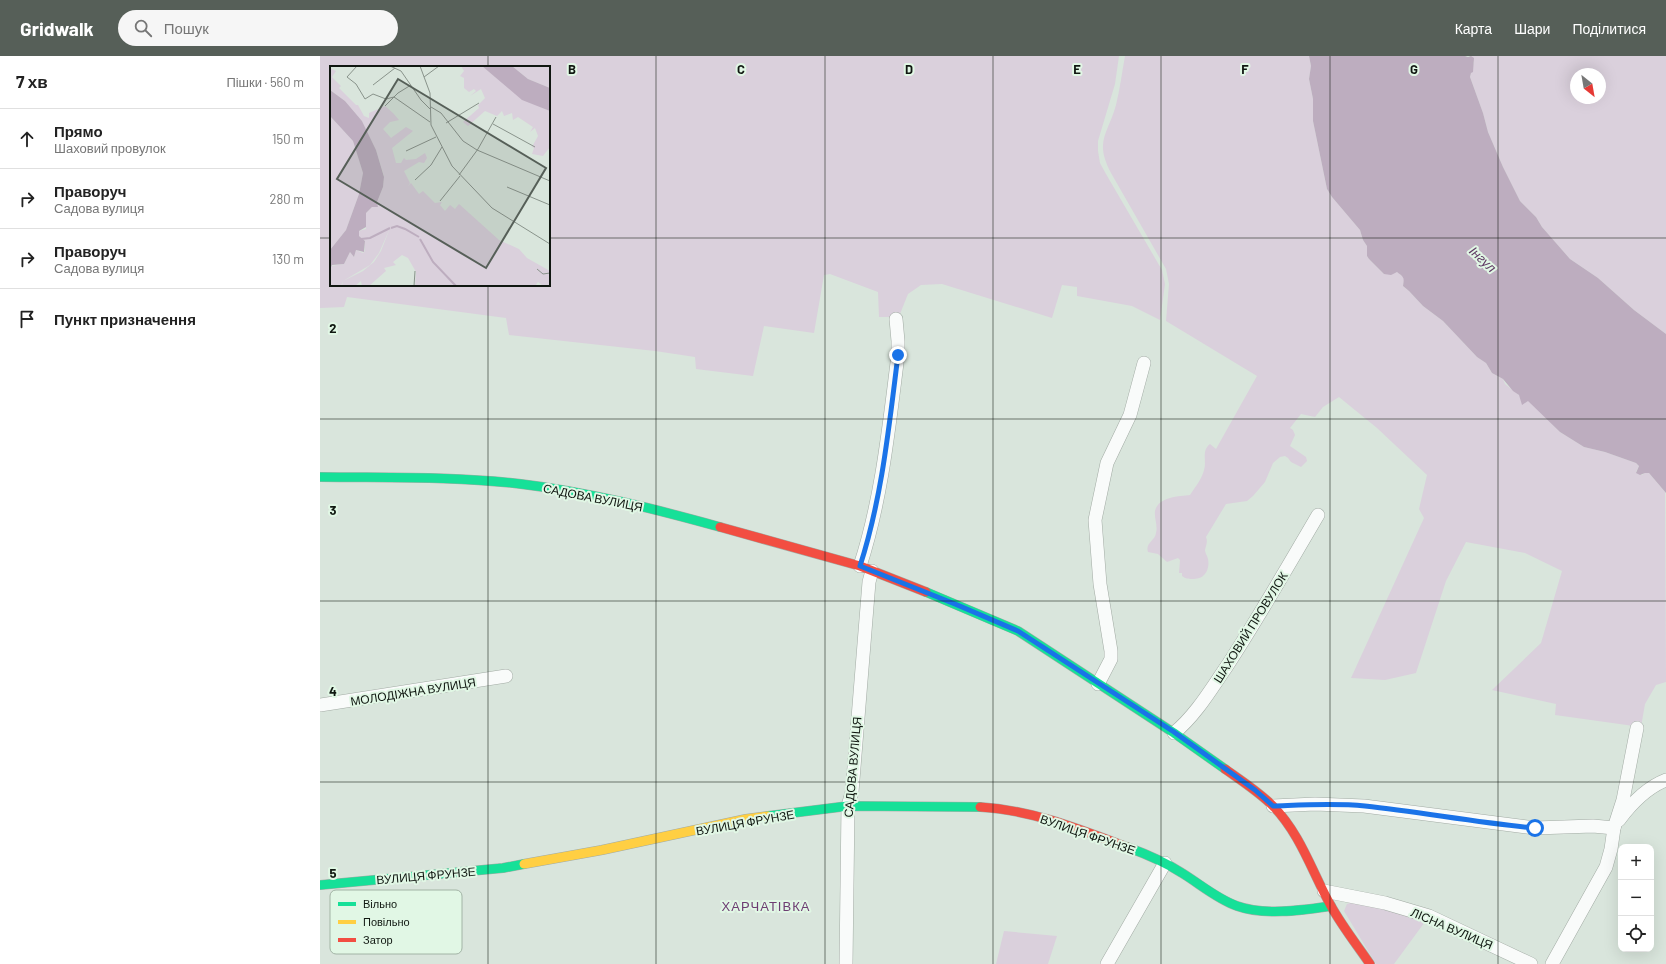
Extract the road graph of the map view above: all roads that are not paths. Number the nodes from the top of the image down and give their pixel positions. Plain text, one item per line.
1 (896, 319) dead end
2 (1144, 363) dead end
3 (320, 477) edge
4 (1318, 515) dead end
5 (866, 569) junction
6 (506, 676) dead end
7 (1098, 684) junction
8 (320, 705) edge
9 (1638, 728) dead end
10 (1174, 732) junction
11 (1666, 780) edge
12 (848, 806) junction
13 (1273, 806) junction
14 (1614, 828) junction
15 (1165, 863) junction
16 (320, 885) edge
17 (1324, 891) junction
18 (1331, 906) junction
19 (846, 964) edge
20 (1107, 964) edge
21 (1370, 964) edge
22 (1531, 964) edge
23 (1552, 964) edge

1 - 5 street, САДОВА ВУЛИЦЯ
2 - 7 street
3 - 5 street, САДОВА ВУЛИЦЯ
4 - 10 street, ШАХОВИЙ ПРОВУЛОК
5 - 7 street, САДОВА ВУЛИЦЯ
5 - 12 street, САДОВА ВУЛИЦЯ
6 - 8 street, МОЛОДІЖНА ВУЛИЦЯ
7 - 10 street, САДОВА ВУЛИЦЯ
9 - 14 street
10 - 13 street, САДОВА ВУЛИЦЯ
11 - 14 street
12 - 15 street, ВУЛИЦЯ ФРУНЗЕ
12 - 16 street, ВУЛИЦЯ ФРУНЗЕ
12 - 19 street, САДОВА ВУЛИЦЯ
13 - 14 street
13 - 17 street, САДОВА ВУЛИЦЯ
14 - 23 street
15 - 18 street, ВУЛИЦЯ ФРУНЗЕ
15 - 20 street
17 - 18 street, САДОВА ВУЛИЦЯ
17 - 22 street, ЛІСНА ВУЛИЦЯ
18 - 21 street, САДОВА ВУЛИЦЯ

